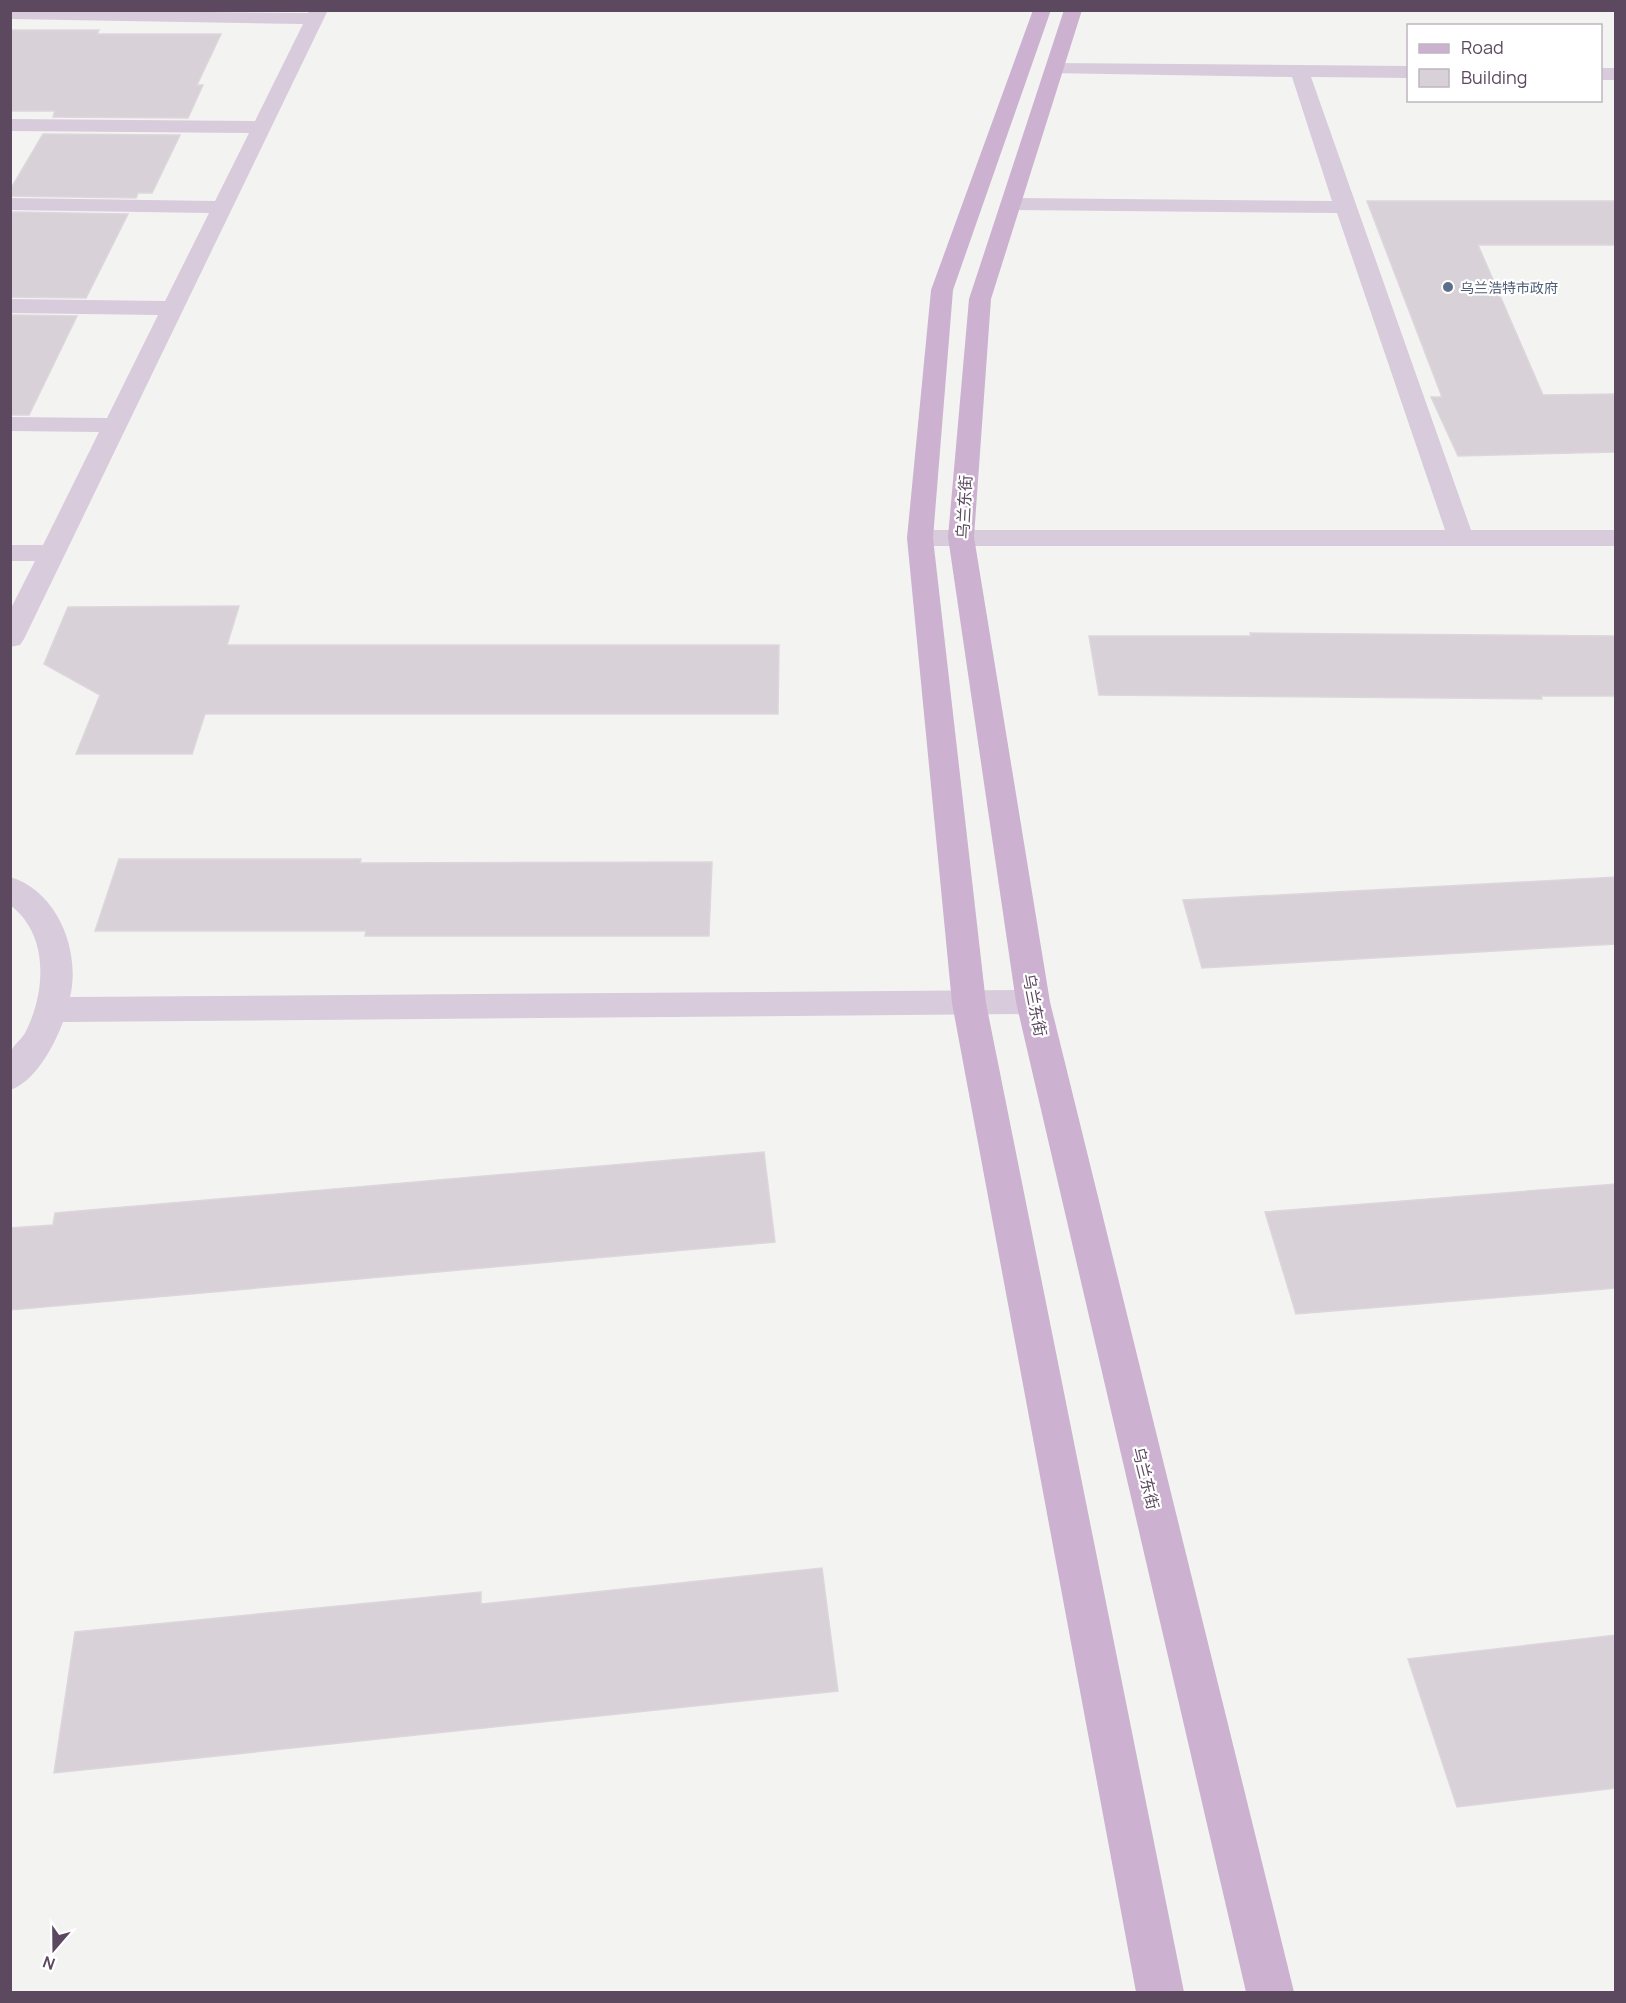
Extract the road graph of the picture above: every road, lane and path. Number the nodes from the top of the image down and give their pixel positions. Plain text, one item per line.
1 (1042, 10) edge
2 (1073, 10) edge
3 (10, 14) edge
4 (317, 15) edge
5 (1054, 69) junction
6 (1300, 71) junction
7 (1407, 72) edge
8 (10, 125) edge
9 (261, 128) junction
10 (10, 204) edge
11 (1011, 204) junction
12 (222, 207) junction
13 (1345, 207) junction
14 (10, 306) edge
15 (172, 308) junction
16 (10, 424) edge
17 (115, 425) junction
18 (961, 537) junction
19 (920, 538) junction
20 (1461, 538) junction
21 (1616, 538) edge
22 (10, 553) edge
23 (52, 553) junction
24 (10, 639) edge
25 (10, 888) edge
26 (969, 1002) junction
27 (1033, 1002) junction
28 (50, 1010) junction
29 (10, 1077) edge
30 (1160, 1992) edge
31 (1270, 1992) edge

1 - 19 main road
2 - 5 main road, 乌兰东街
3 - 4 street
4 - 9 street
5 - 6 street
5 - 11 main road, 乌兰东街
6 - 7 street
6 - 13 street
8 - 9 street
9 - 12 street
10 - 12 street
11 - 13 street
11 - 18 main road, 乌兰东街
12 - 15 street
13 - 20 street
14 - 15 street
15 - 17 street
16 - 17 street
17 - 23 street
18 - 19 street
18 - 20 street
18 - 27 main road, 乌兰东街
19 - 26 main road
20 - 21 street
22 - 23 street
23 - 24 street
25 - 28 street
26 - 27 street
26 - 28 street
26 - 30 main road
27 - 31 main road, 乌兰东街
28 - 29 street

